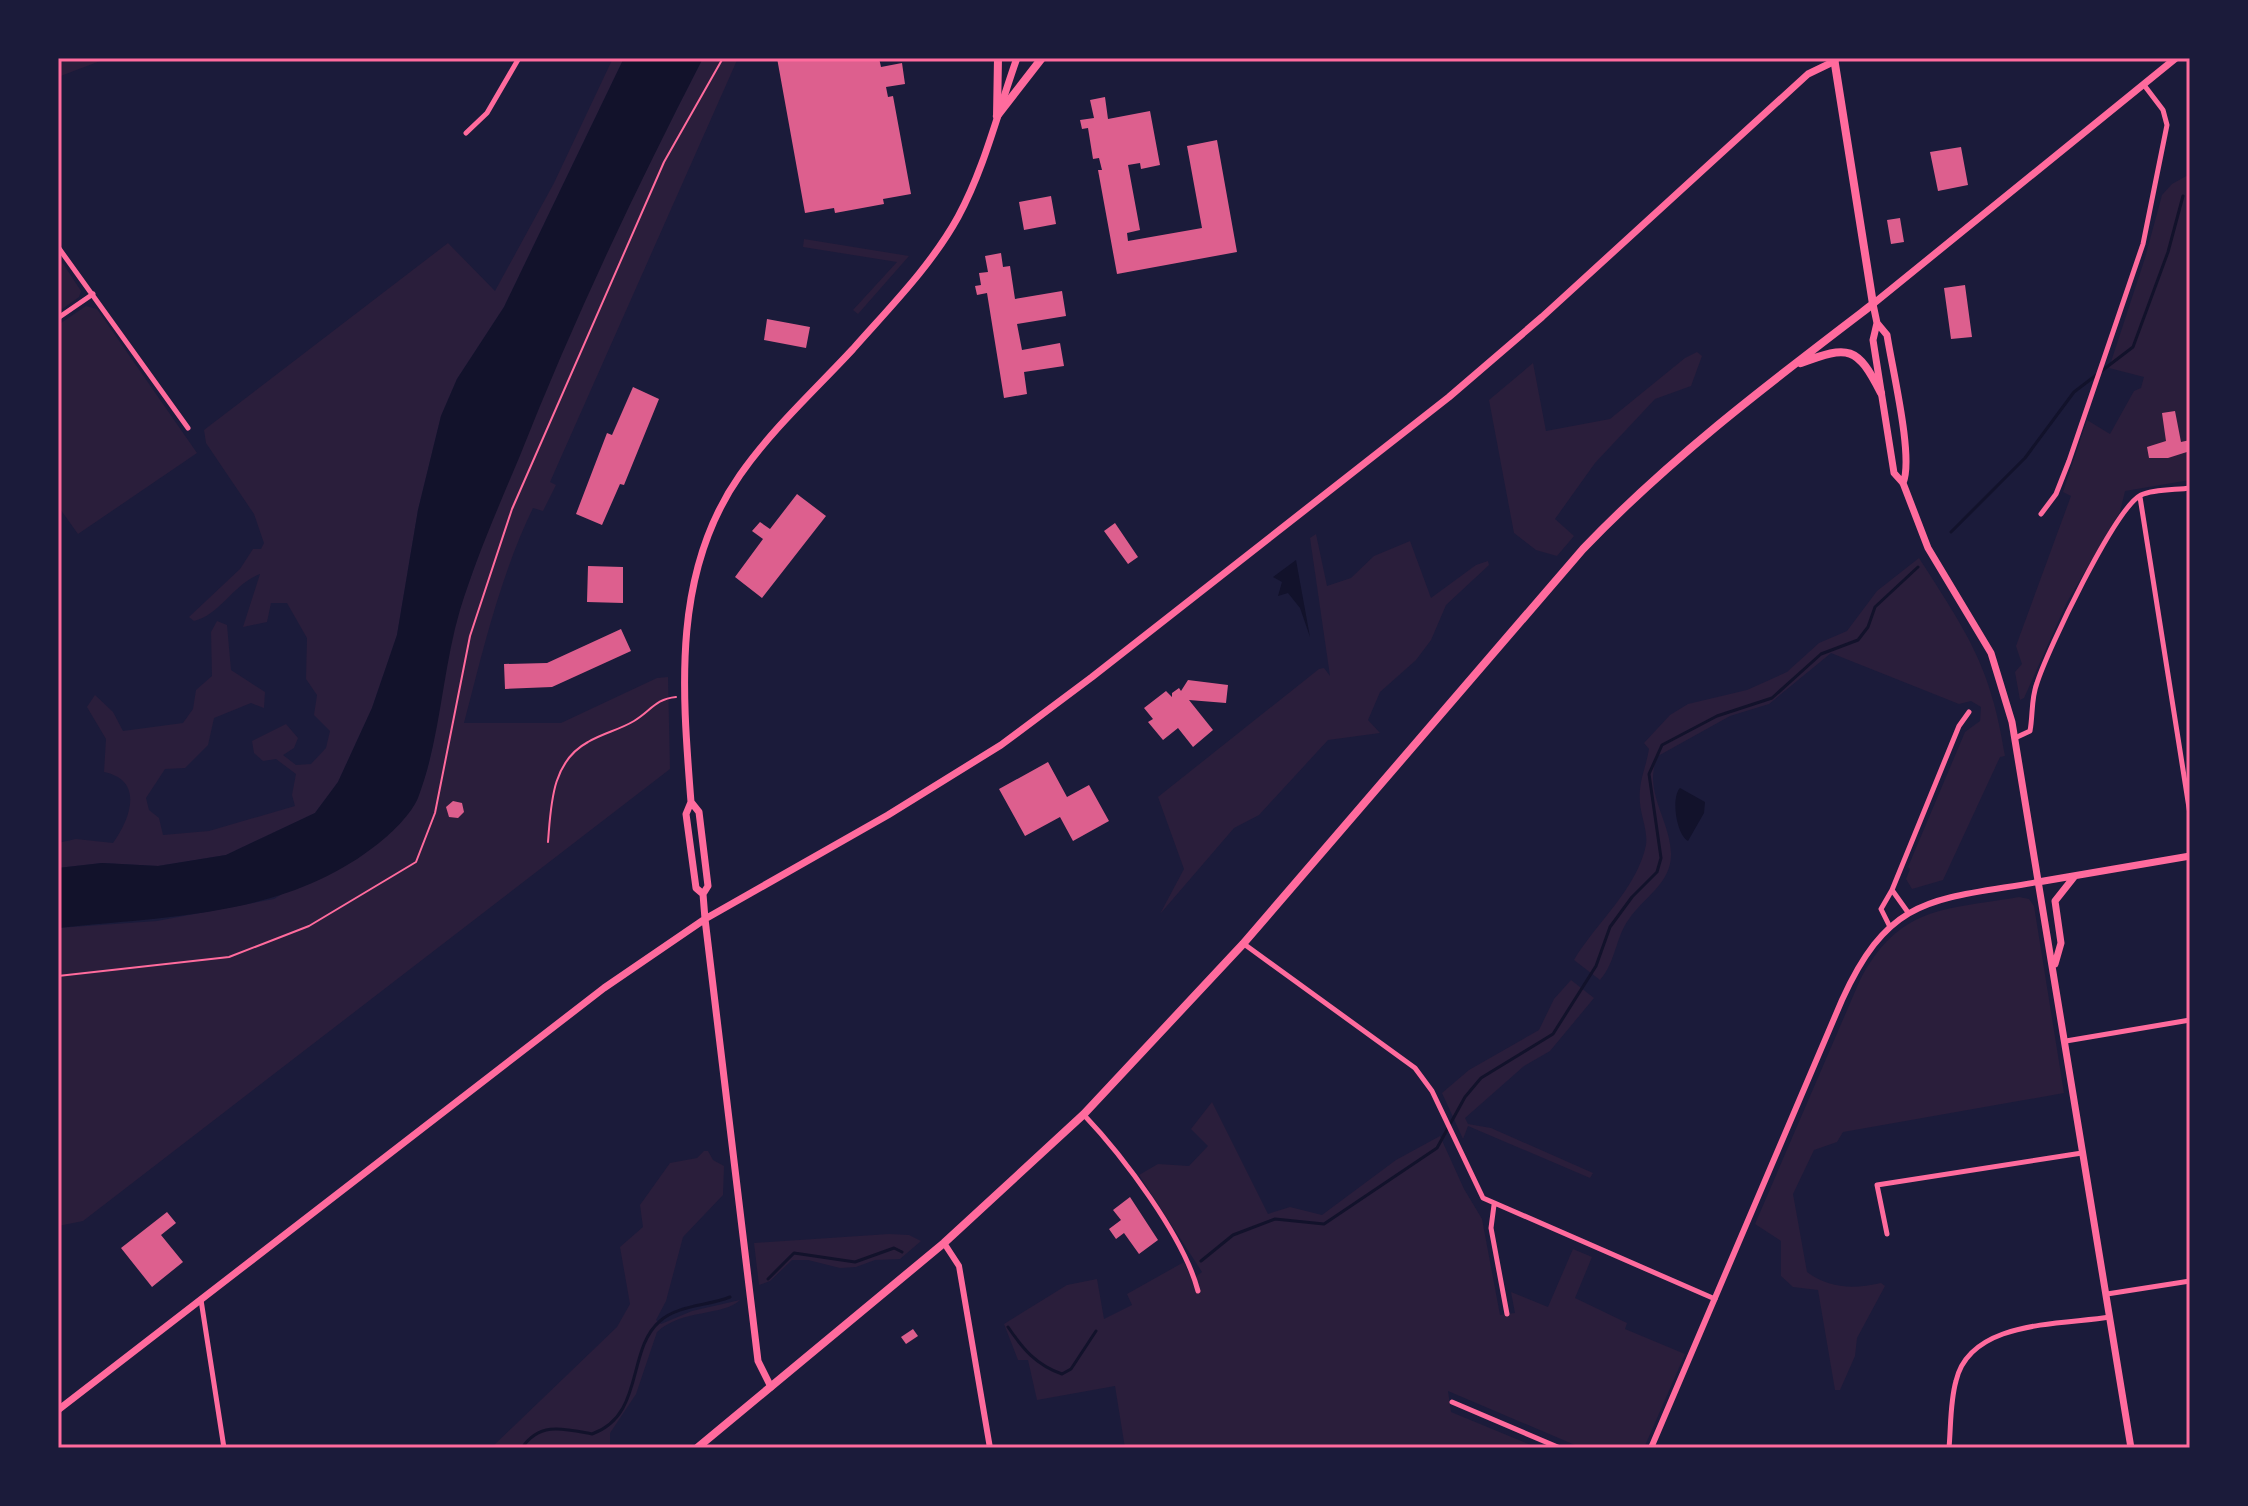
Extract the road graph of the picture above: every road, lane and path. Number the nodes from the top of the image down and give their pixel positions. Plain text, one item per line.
1 (519, 58) edge
2 (723, 58) edge
3 (998, 58) edge
4 (1017, 58) edge
5 (1042, 58) edge
6 (2176, 58) edge
7 (1834, 59) edge
8 (2144, 85) junction
9 (997, 116) junction
10 (466, 133) dead end
11 (58, 247) edge
12 (93, 294) junction
13 (1873, 304) junction
14 (58, 318) edge
15 (1877, 323) junction
16 (1793, 366) junction
17 (1881, 393) junction
18 (188, 428) dead end
19 (1903, 483) junction
20 (2190, 488) edge
21 (2140, 496) junction
22 (2041, 514) dead end
23 (685, 696) junction
24 (1969, 712) dead end
25 (2015, 738) junction
26 (691, 802) junction
27 (2190, 814) edge
28 (548, 842) dead end
29 (2190, 856) edge
30 (2075, 876) junction
31 (2038, 882) junction
32 (1892, 890) junction
33 (703, 894) junction
34 (1907, 911) junction
35 (705, 919) junction
36 (1892, 923) junction
37 (1243, 944) junction
38 (2054, 970) junction
39 (58, 976) edge
40 (2190, 1020) edge
41 (2066, 1041) junction
42 (1084, 1114) junction
43 (2082, 1153) junction
44 (1494, 1205) junction
45 (1887, 1234) dead end
46 (944, 1243) junction
47 (2190, 1281) edge
48 (1198, 1291) dead end
49 (2107, 1294) junction
50 (201, 1299) junction
51 (1715, 1299) junction
52 (1507, 1314) dead end
53 (2111, 1317) junction
54 (771, 1387) junction
55 (1452, 1402) dead end
56 (58, 1410) edge
57 (224, 1448) edge
58 (697, 1448) edge
59 (990, 1448) edge
60 (1560, 1448) edge
61 (1651, 1448) edge
62 (1949, 1448) edge
63 (2131, 1448) edge

1 - 10 street
2 - 39 path
3 - 9 main road
4 - 9 main road
5 - 9 main road
6 - 8 main road
7 - 13 main road
7 - 35 main road
8 - 13 main road
8 - 22 street
9 - 23 main road
11 - 12 street
12 - 14 street
12 - 18 street
13 - 15 main road
13 - 16 main road
15 - 17 main road
15 - 19 main road
16 - 17 main road
16 - 37 main road
17 - 19 main road
19 - 25 main road
20 - 21 street
21 - 25 street
21 - 27 street
23 - 26 main road
23 - 28 path
24 - 32 street
25 - 31 main road
26 - 33 main road
26 - 33 main road
29 - 30 main road
30 - 31 main road
30 - 38 main road
31 - 34 street
31 - 38 main road
32 - 34 street
32 - 36 street
33 - 35 main road
34 - 36 street
35 - 50 main road
35 - 54 main road
36 - 51 street
37 - 42 main road
37 - 44 street
38 - 41 main road
40 - 41 street
41 - 43 main road
42 - 46 main road
42 - 48 street
43 - 45 street
43 - 49 main road
44 - 51 street
44 - 52 street
46 - 54 main road
46 - 59 street
47 - 49 street
49 - 53 main road
50 - 56 main road
50 - 57 street
51 - 61 street
53 - 62 street
53 - 63 main road
54 - 58 main road
55 - 60 street

